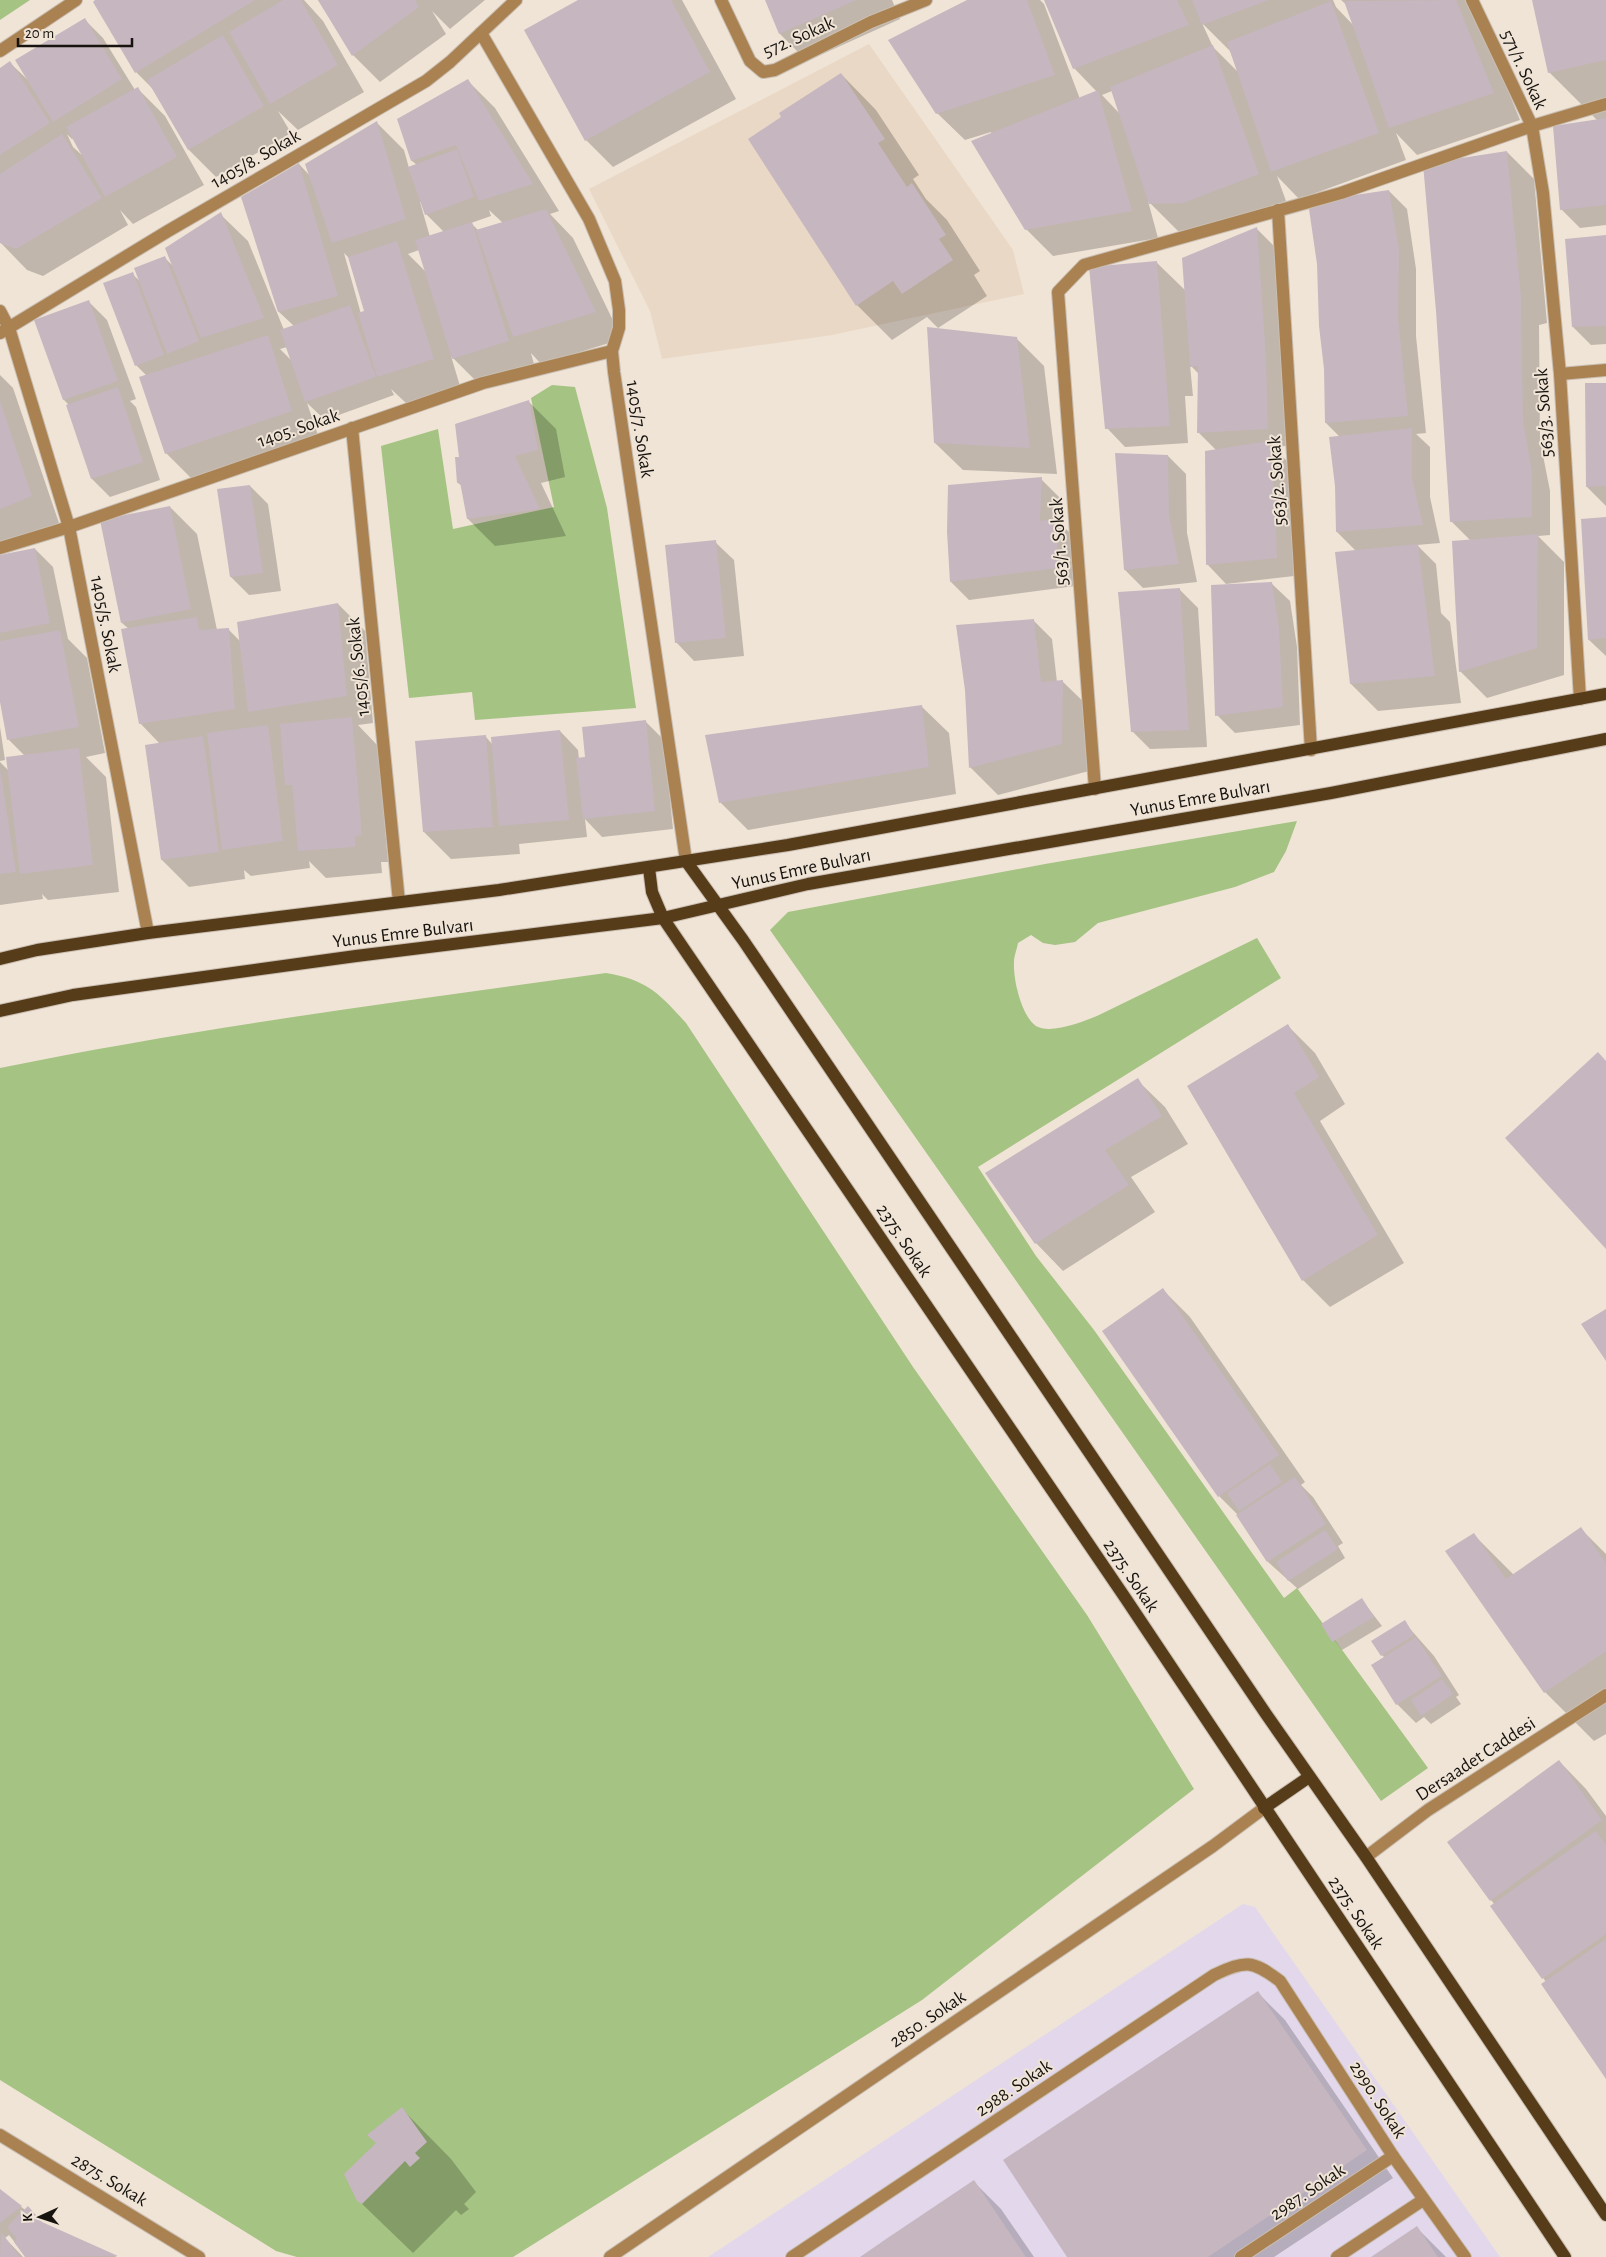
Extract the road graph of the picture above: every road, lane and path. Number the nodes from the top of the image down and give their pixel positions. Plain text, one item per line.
1 (76, 0) edge
2 (516, 0) edge
3 (721, 0) edge
4 (926, 0) edge
5 (1472, 0) edge
6 (908, 4) edge
7 (481, 33) junction
8 (0, 51) edge
9 (1606, 104) edge
10 (1532, 126) junction
11 (1278, 210) junction
12 (0, 311) edge
13 (4, 331) edge
14 (612, 351) junction
15 (1606, 370) edge
16 (1560, 374) junction
17 (352, 428) junction
18 (69, 527) junction
19 (0, 548) edge
20 (1606, 694) edge
21 (1580, 698) junction
22 (1606, 739) edge
23 (1312, 750) junction
24 (1095, 789) junction
25 (686, 861) junction
26 (649, 868) junction
27 (399, 902) junction
28 (718, 905) junction
29 (663, 918) junction
30 (148, 933) junction
31 (0, 959) edge
32 (0, 1011) edge
33 (1606, 1695) edge
34 (1309, 1777) junction
35 (1264, 1808) junction
36 (1366, 1856) junction
37 (1259, 1965) joint
38 (0, 2135) edge
39 (1393, 2156) junction
40 (1423, 2200) junction
41 (1606, 2215) edge
42 (190, 2255) edge
43 (610, 2257) edge
44 (792, 2257) edge
45 (1241, 2257) edge
46 (1337, 2257) edge
47 (1465, 2257) edge
48 (1565, 2257) edge

1 - 8 street
2 - 7 street, 1405/8. Sokak
3 - 6 street, 572. Sokak
4 - 6 street, 572. Sokak
5 - 10 street, 571/1. Sokak
7 - 13 street, 1405/8. Sokak
7 - 14 street, 1405/7. Sokak
9 - 10 street
10 - 11 street
10 - 16 street, 563/3. Sokak
11 - 23 street, 563/2. Sokak
11 - 24 street, 563/1. Sokak
12 - 13 street, 1405/5. Sokak
13 - 18 street, 1405/5. Sokak
14 - 17 street, 1405. Sokak
14 - 25 street, 1405/7. Sokak
15 - 16 street
16 - 21 street, 563/3. Sokak
17 - 18 street, 1405. Sokak
17 - 27 street, 1405/6. Sokak
18 - 19 street, 1405. Sokak
18 - 30 street, 1405/5. Sokak
20 - 21 main road, Yunus Emre Bulvarı
21 - 23 main road, Yunus Emre Bulvarı
22 - 28 main road, Yunus Emre Bulvarı
23 - 24 main road, Yunus Emre Bulvarı
24 - 25 main road, Yunus Emre Bulvarı
25 - 26 main road, Yunus Emre Bulvarı
25 - 28 main road, 2375. Sokak
26 - 27 main road, Yunus Emre Bulvarı
26 - 29 main road, 2375. Sokak
27 - 30 main road, Yunus Emre Bulvarı
28 - 29 main road, Yunus Emre Bulvarı
28 - 34 main road, 2375. Sokak
29 - 32 main road, Yunus Emre Bulvarı
29 - 35 main road, 2375. Sokak
30 - 31 main road, Yunus Emre Bulvarı
33 - 36 street, Dersaadet Caddesi
34 - 35 main road
34 - 36 main road, 2375. Sokak
35 - 43 street, 2850. Sokak
35 - 48 main road, 2375. Sokak
36 - 41 main road, 2375. Sokak
37 - 39 street, 2990. Sokak
37 - 44 street, 2988. Sokak
38 - 42 street, 2875. Sokak
39 - 40 street, 2990. Sokak
39 - 45 street, 2987. Sokak
40 - 46 street
40 - 47 street, 2990. Sokak

